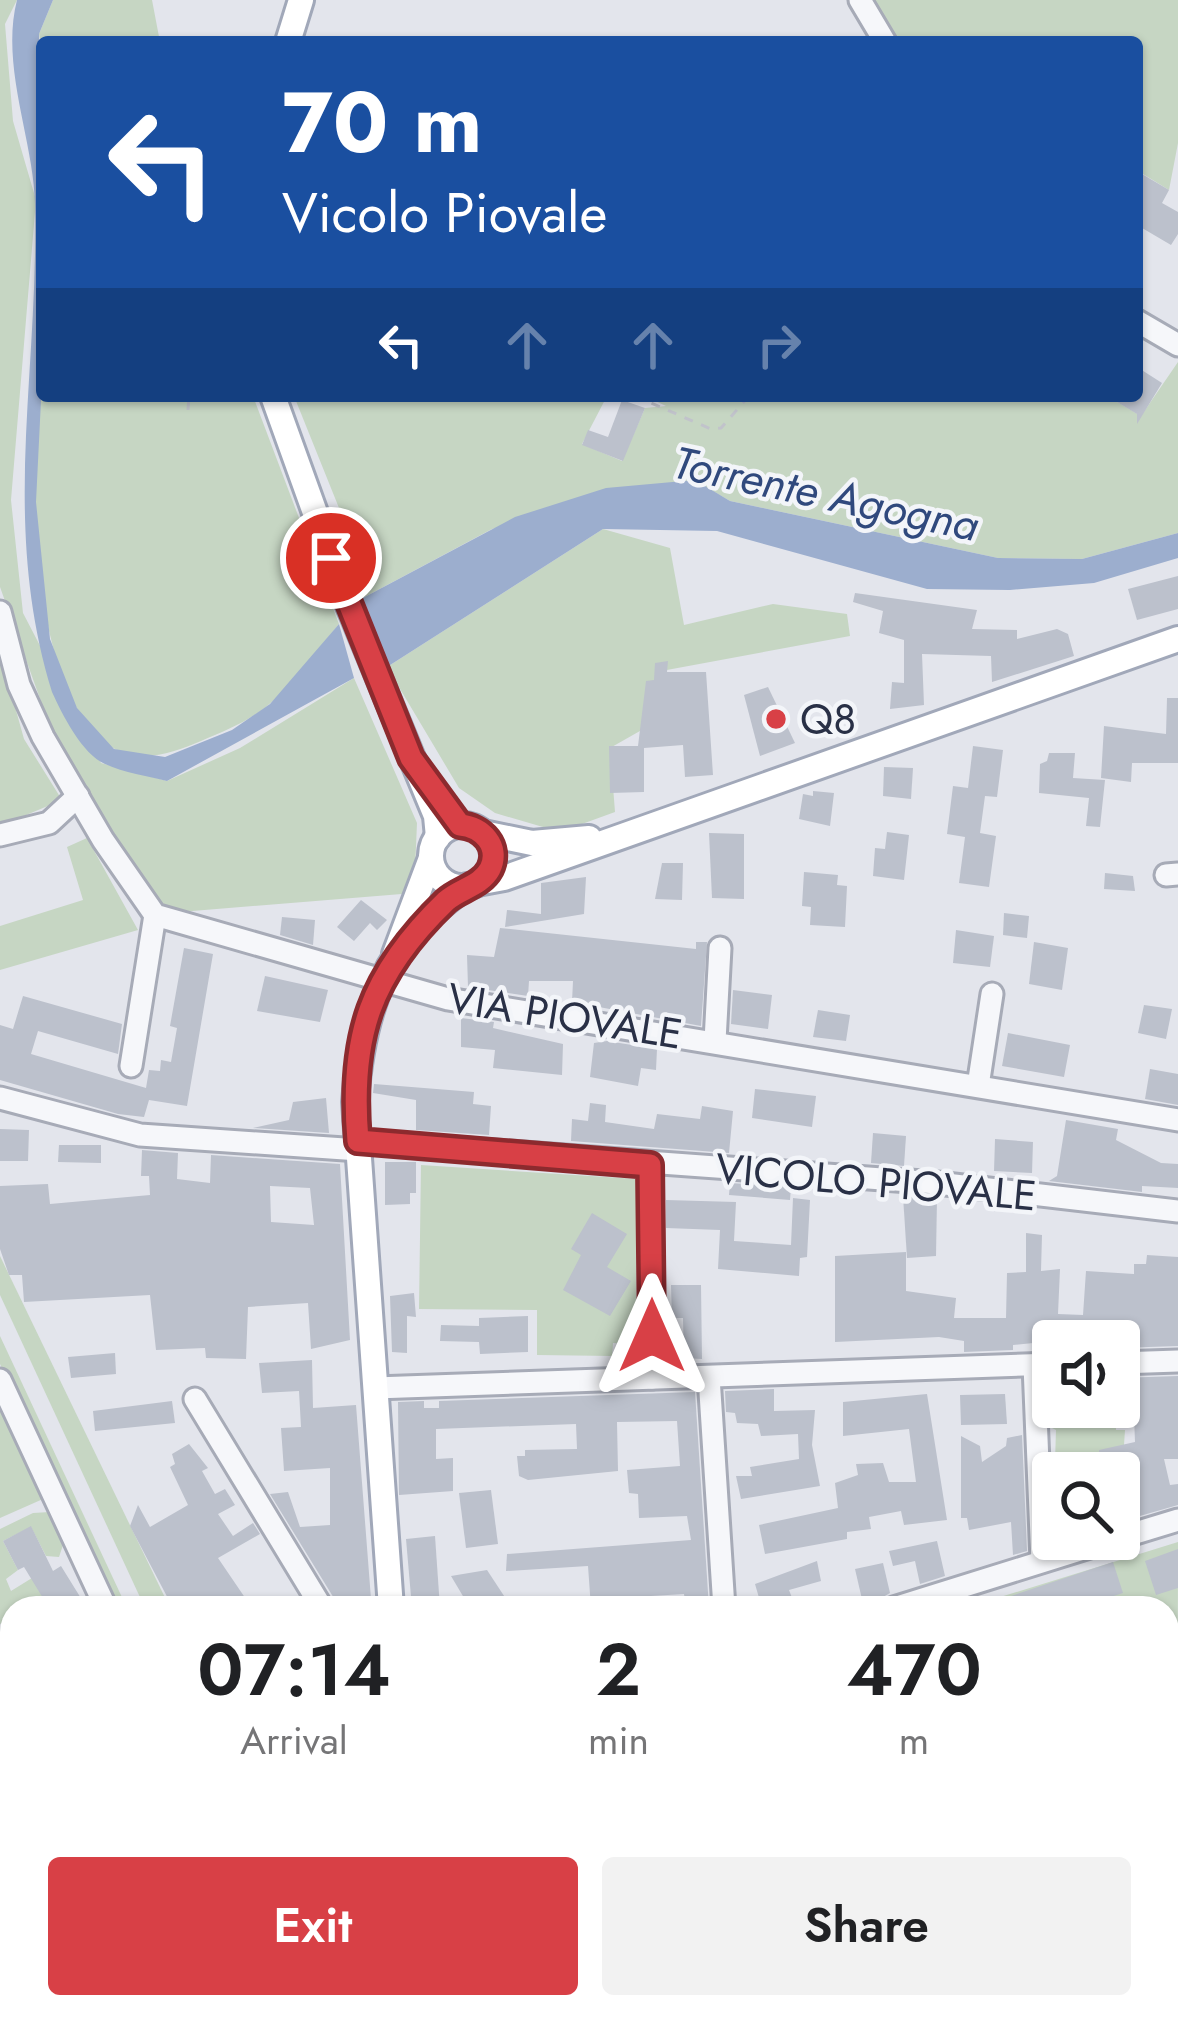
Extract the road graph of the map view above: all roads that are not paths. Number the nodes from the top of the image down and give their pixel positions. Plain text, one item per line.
1 (301, 0) edge
2 (860, 0) edge
3 (289, 36) edge
4 (881, 36) edge
5 (1143, 325) edge
6 (1178, 345) edge
7 (275, 402) edge
8 (0, 612) edge
9 (1178, 639) edge
10 (78, 796) junction
11 (0, 835) edge
12 (610, 837) junction
13 (453, 838) junction
14 (472, 885) junction
15 (155, 915) junction
16 (720, 948) dead end
17 (394, 956) junction
18 (379, 982) junction
19 (992, 994) dead end
20 (715, 1041) junction
21 (131, 1066) dead end
22 (979, 1086) junction
23 (0, 1098) edge
24 (1178, 1120) edge
25 (358, 1145) junction
26 (650, 1165) junction
27 (1178, 1211) edge
28 (1178, 1361) edge
29 (1140, 1362) edge
30 (1032, 1365) edge
31 (709, 1377) junction
32 (652, 1378) junction
33 (0, 1380) edge
34 (375, 1388) junction
35 (195, 1399) dead end
36 (1043, 1428) edge
37 (1178, 1520) edge
38 (1140, 1531) edge
39 (1045, 1560) edge
40 (1042, 1561) junction
41 (100, 1596) edge
42 (315, 1596) edge
43 (390, 1596) edge
44 (723, 1596) edge
45 (932, 1596) edge

1 - 3 main road
2 - 4 street
5 - 6 street
7 - 13 main road
8 - 10 street
9 - 12 main road
10 - 11 street
10 - 15 street
12 - 13 main road
12 - 14 main road
13 - 14 main road
13 - 14 main road
13 - 17 main road
14 - 17 main road
15 - 18 street, VIA PIOVALE
15 - 21 street
16 - 20 street
17 - 18 main road
18 - 20 street, VIA PIOVALE
18 - 25 main road
19 - 22 street
20 - 22 street, VIA PIOVALE
22 - 24 street, VIA PIOVALE
23 - 25 street, VICOLO PIOVALE
25 - 26 street, VICOLO PIOVALE
25 - 34 main road
26 - 27 street, VICOLO PIOVALE
26 - 32 street
28 - 29 street
30 - 31 street
31 - 32 street
31 - 44 street
32 - 34 street
33 - 41 street
34 - 43 main road
35 - 42 street
36 - 40 street
37 - 38 street
39 - 40 street
40 - 45 street

